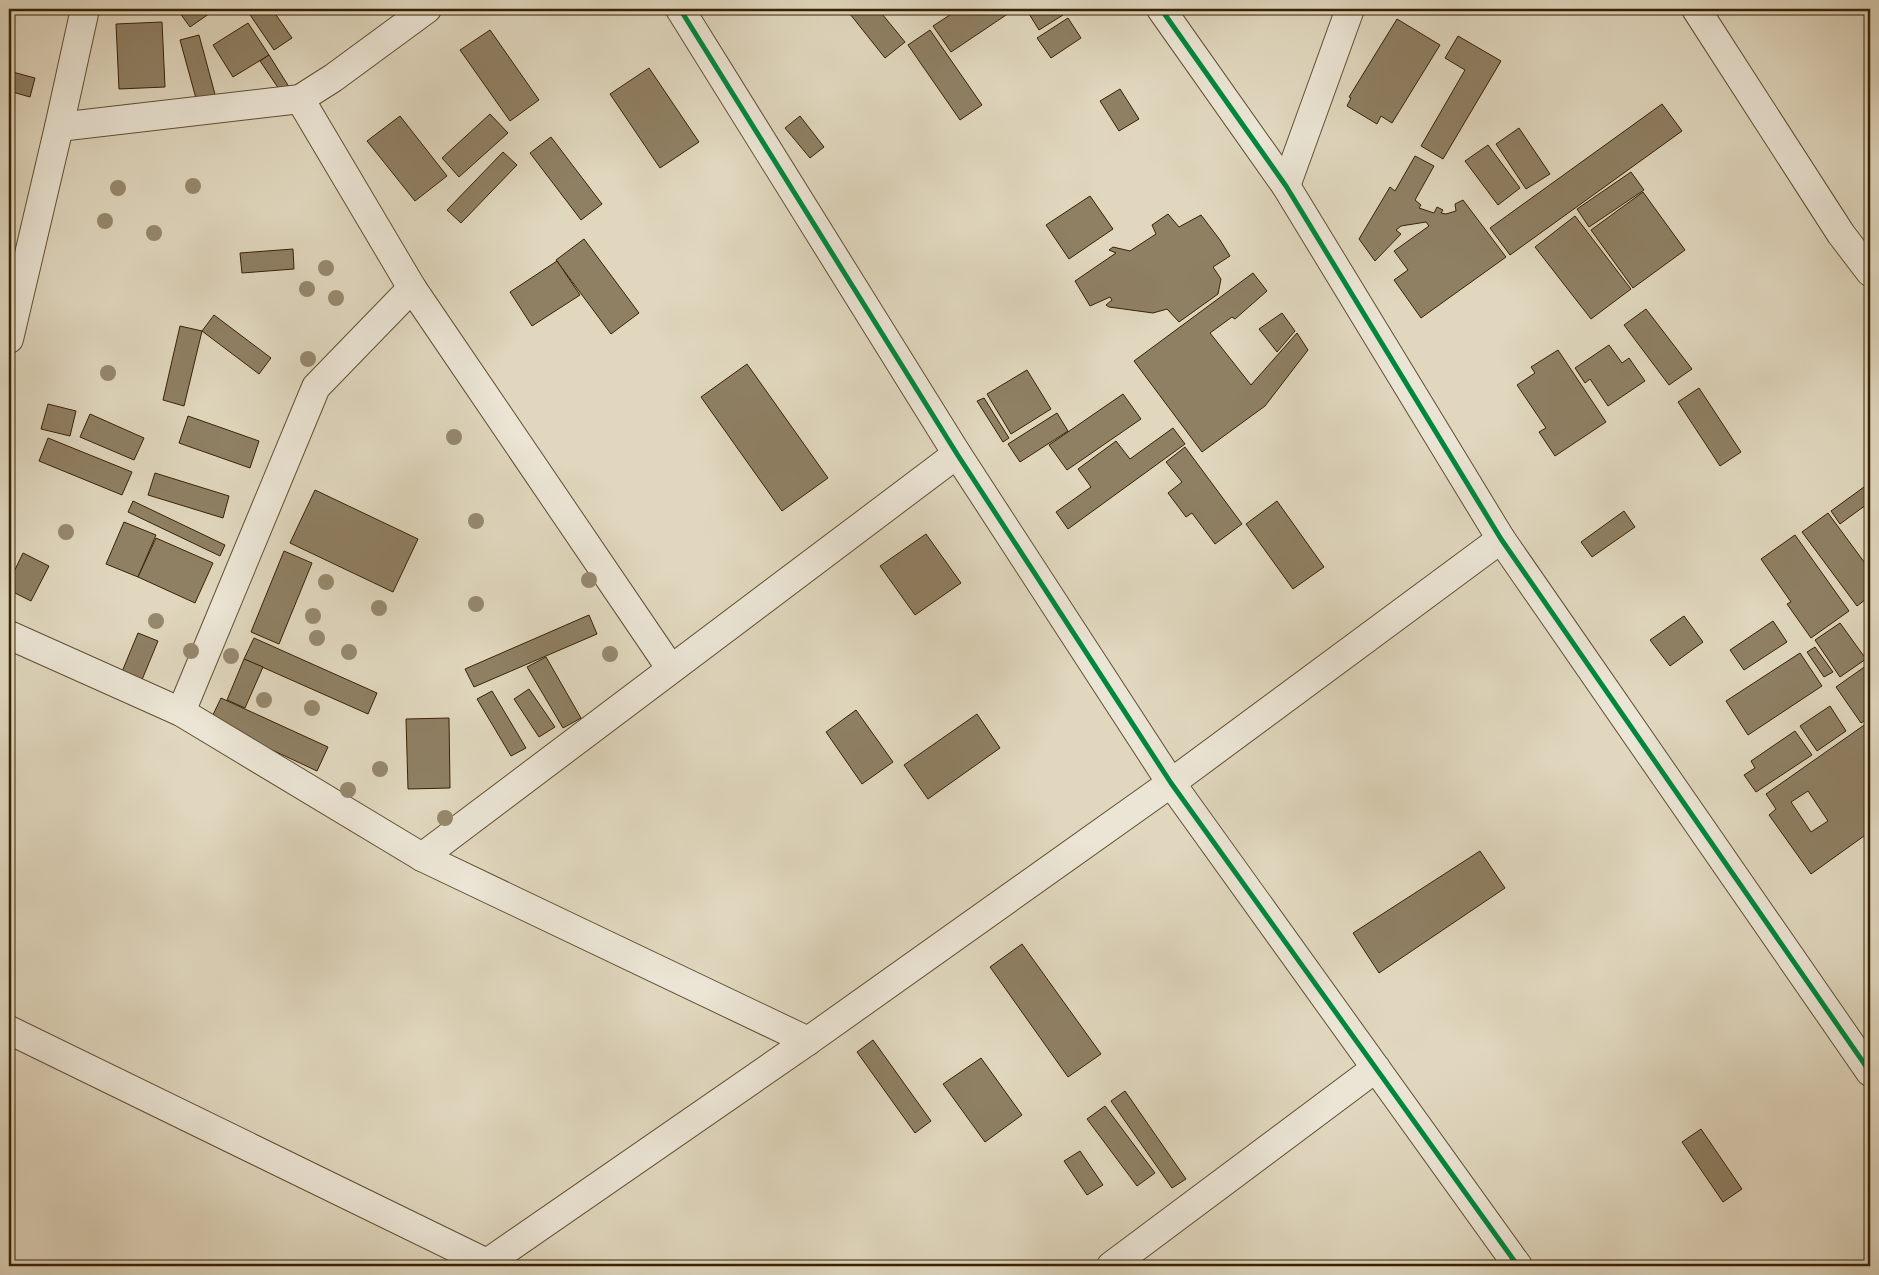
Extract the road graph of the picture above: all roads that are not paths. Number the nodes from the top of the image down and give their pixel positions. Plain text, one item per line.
1 (85, 9) edge
2 (427, 9) edge
3 (680, 9) edge
4 (1161, 9) edge
5 (1350, 9) edge
6 (1696, 9) edge
7 (300, 100) junction
8 (59, 128) junction
9 (1286, 186) junction
10 (1870, 272) edge
11 (412, 288) junction
12 (9, 339) edge
13 (956, 454) junction
14 (1501, 539) junction
15 (9, 636) edge
16 (671, 669) junction
17 (181, 712) junction
18 (1171, 783) junction
19 (422, 856) junction
20 (9, 1030) edge
21 (808, 1041) junction
22 (1376, 1068) junction
23 (1870, 1072) edge
24 (490, 1265) edge
25 (1111, 1266) edge
26 (1518, 1266) edge

1 - 8 street
2 - 7 street
3 - 13 street
4 - 9 street
5 - 9 street
6 - 10 street
7 - 8 street
7 - 11 street
8 - 12 street
9 - 14 street
11 - 16 street
11 - 17 street
13 - 16 street
13 - 18 street
14 - 18 street
14 - 23 street
15 - 17 street
16 - 19 street
17 - 19 street
18 - 21 street
18 - 22 street
19 - 21 street
20 - 24 street
21 - 24 street
22 - 25 street
22 - 26 street

